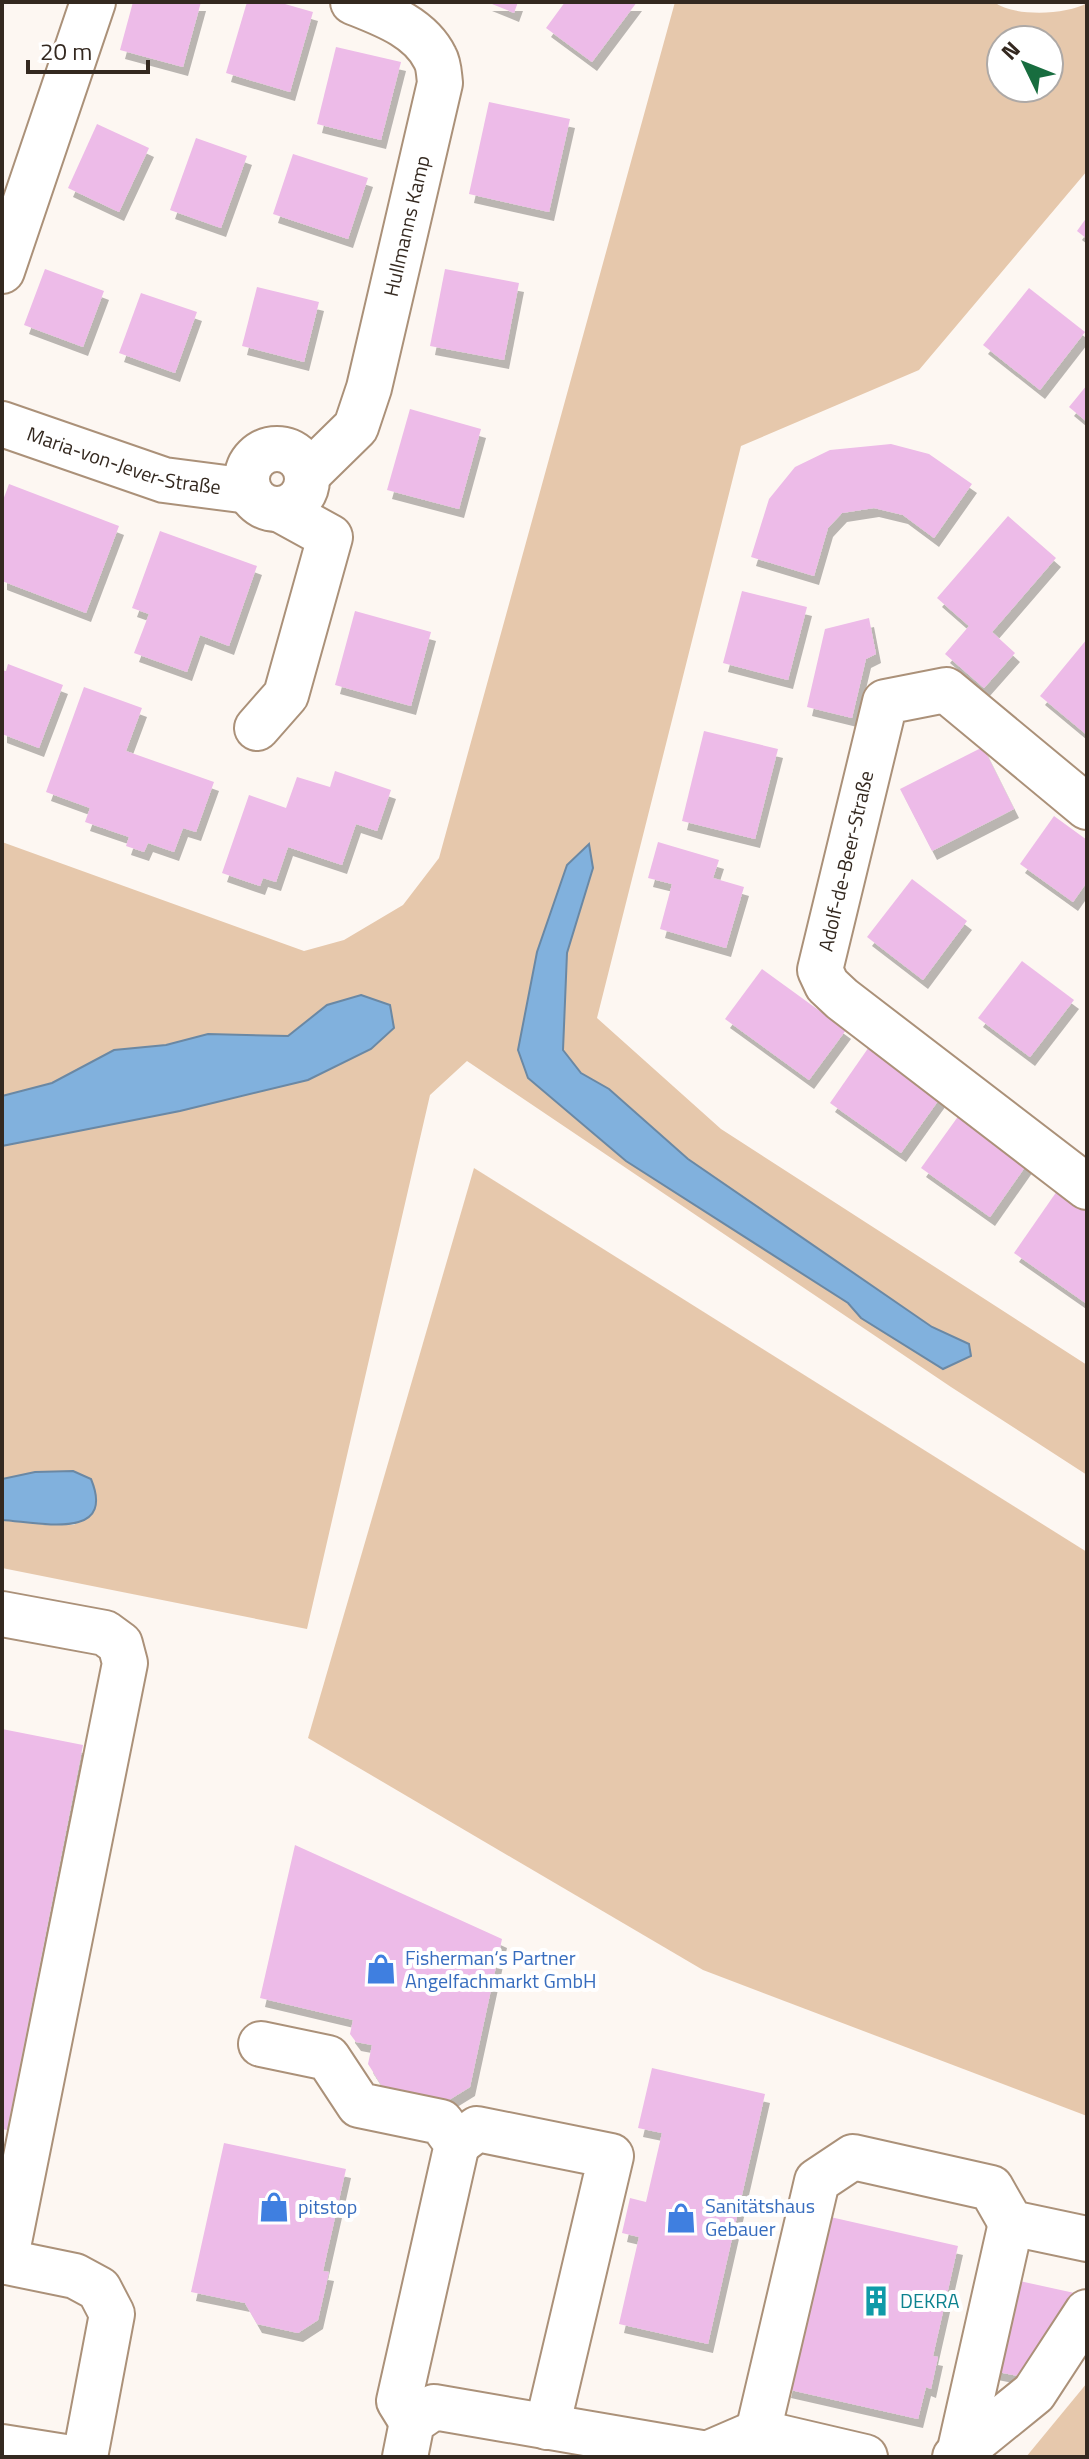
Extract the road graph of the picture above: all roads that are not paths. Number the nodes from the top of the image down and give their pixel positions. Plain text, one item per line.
1 (93, 2) edge
2 (353, 2) edge
3 (2, 271) edge
4 (2, 424) edge
5 (307, 475) joint
6 (264, 500) junction
7 (257, 728) dead end
8 (1087, 807) edge
9 (1087, 1187) edge
10 (2, 1614) edge
11 (261, 2044) dead end
12 (457, 2144) junction
13 (1011, 2223) junction
14 (1087, 2239) edge
15 (3, 2262) edge
16 (1087, 2312) edge
17 (547, 2427) junction
18 (758, 2432) junction
19 (408, 2440) edge
20 (2, 2447) edge
21 (957, 2455) edge
22 (65, 2457) edge
23 (85, 2457) edge
24 (865, 2457) edge

1 - 3 street
2 - 5 street, Hullmanns Kamp
4 - 6 street, Maria-von-Jever-Straße
5 - 6 street, Maria-von-Jever-Straße
6 - 7 street, Maria-von-Jever-Straße
8 - 9 street, Adolf-de-Beer-Straße
10 - 15 street
11 - 12 street
12 - 17 street
12 - 19 street
13 - 14 street
13 - 18 street
13 - 21 street
15 - 23 street
16 - 21 street
17 - 18 street
17 - 19 street
18 - 24 street
20 - 22 street

